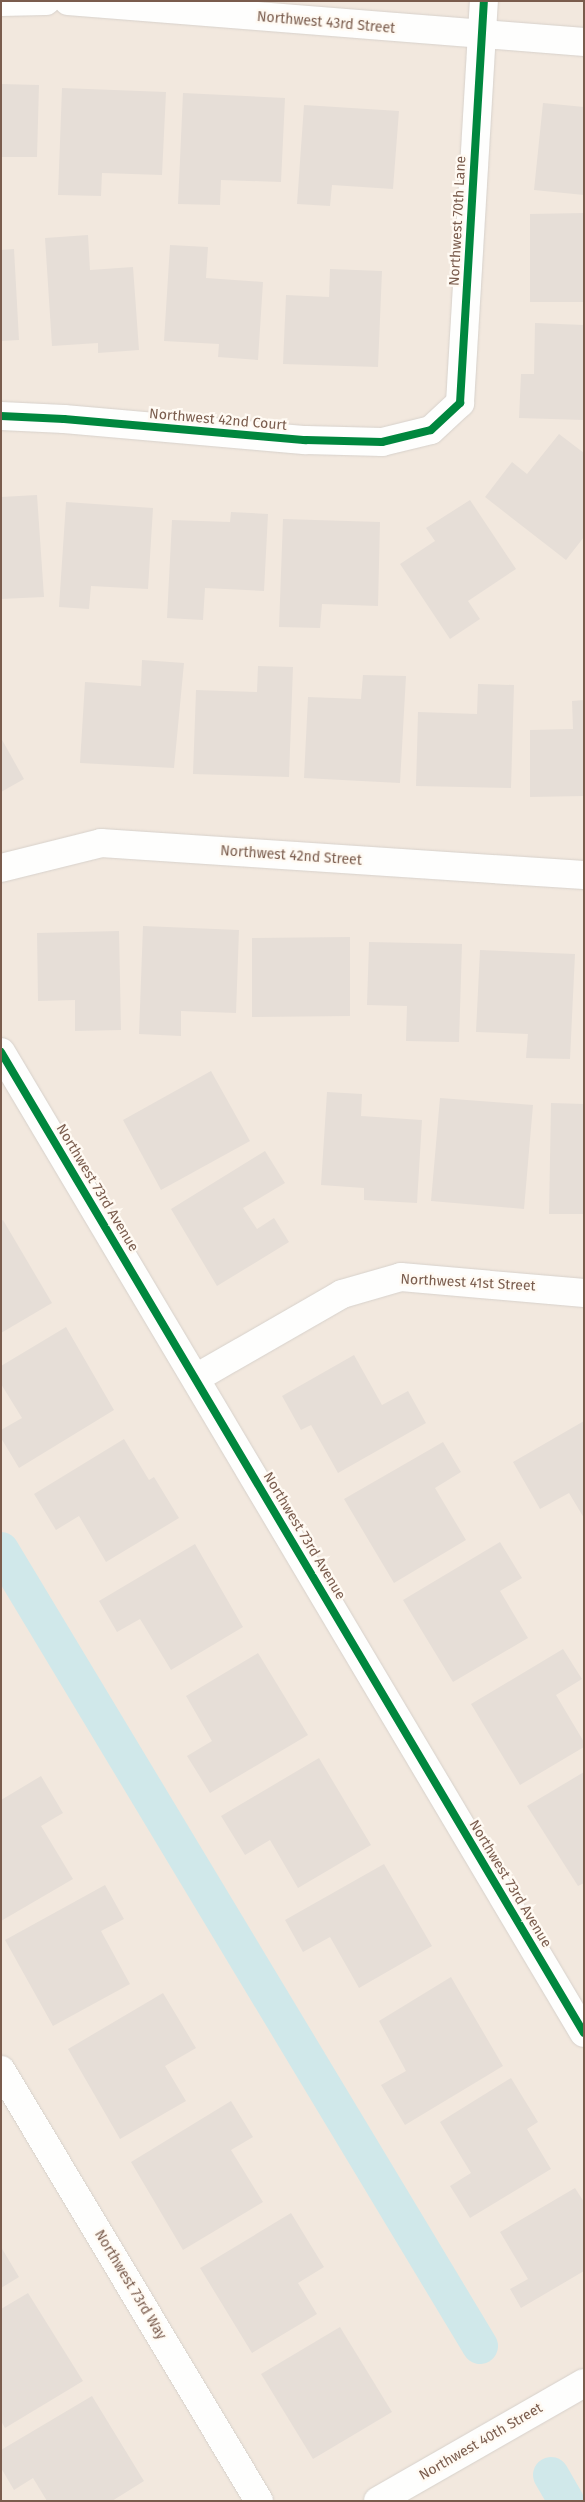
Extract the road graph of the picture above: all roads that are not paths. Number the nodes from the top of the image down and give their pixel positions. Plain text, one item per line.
1 (46, 1) edge
2 (68, 1) edge
3 (484, 1) edge
4 (1, 2) edge
5 (482, 36) junction
6 (584, 42) edge
7 (1, 416) edge
8 (431, 430) joint
9 (1, 868) edge
10 (584, 875) edge
11 (1, 1052) edge
12 (584, 1293) edge
13 (196, 1378) junction
14 (584, 2033) edge
15 (1, 2070) edge
16 (584, 2383) edge
17 (259, 2501) edge
18 (378, 2501) edge

1 - 4 street
2 - 5 street, Northwest 43rd Street
3 - 5 street, Northwest 70th Lane
5 - 6 street, Northwest 43rd Street
5 - 8 street, Northwest 70th Lane
7 - 8 street, Northwest 42nd Court
9 - 10 street, Northwest 42nd Street
11 - 13 street, Northwest 73rd Avenue
12 - 13 street, Northwest 41st Street
13 - 14 street, Northwest 73rd Avenue
15 - 17 street, Northwest 73rd Way
16 - 18 street, Northwest 40th Street

